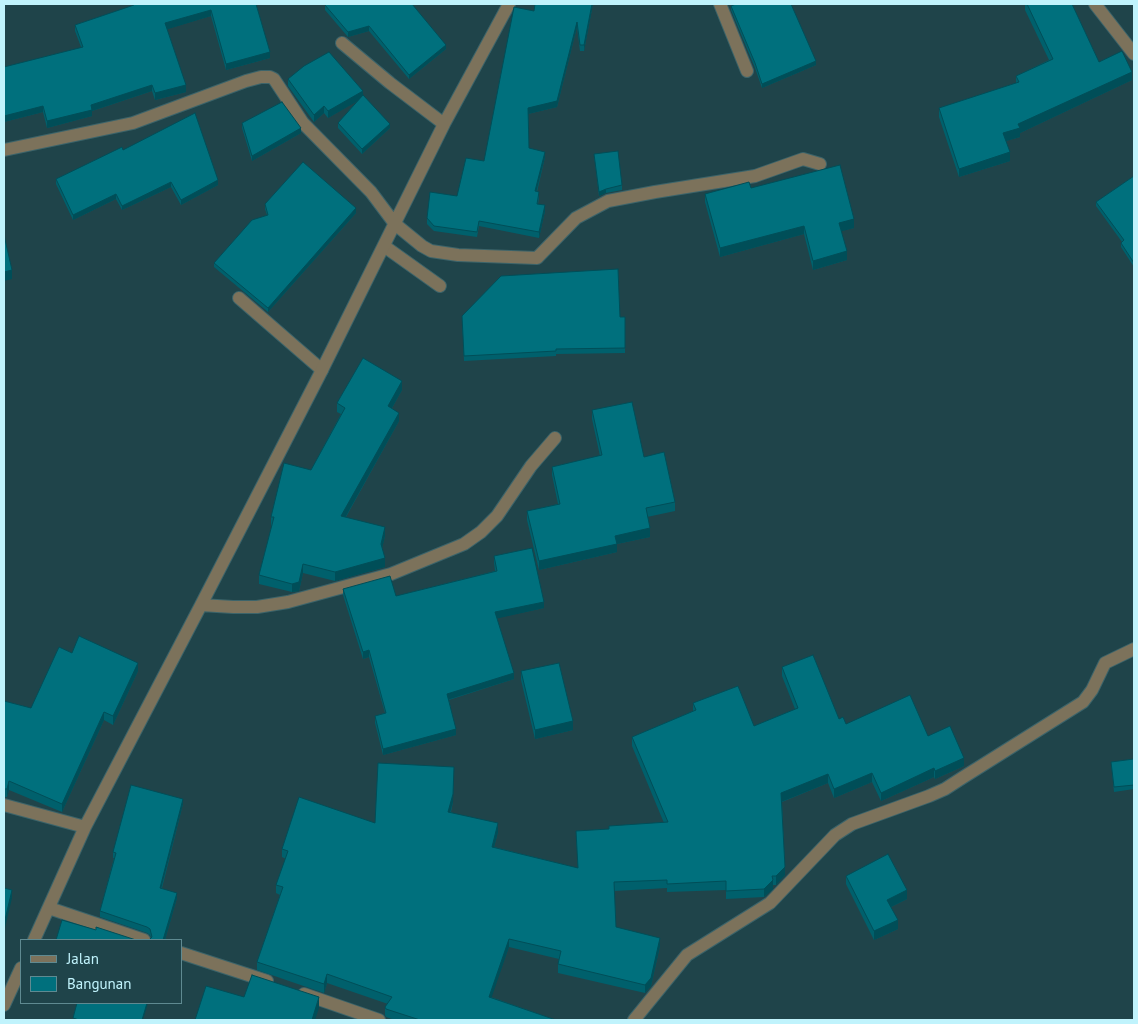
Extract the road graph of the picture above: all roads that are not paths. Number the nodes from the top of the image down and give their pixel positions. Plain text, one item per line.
1 (509, 4) edge
2 (720, 4) edge
3 (1095, 4) edge
4 (342, 43) dead end
5 (1134, 54) edge
6 (746, 72) dead end
7 (444, 124) junction
8 (4, 150) edge
9 (820, 164) dead end
10 (395, 224) junction
11 (384, 246) junction
12 (440, 286) dead end
13 (239, 298) dead end
14 (322, 370) junction
15 (556, 438) dead end
16 (202, 605) junction
17 (1134, 649) edge
18 (4, 805) edge
19 (85, 827) junction
20 (49, 908) junction
21 (34, 939) edge
22 (141, 939) edge
23 (182, 953) edge
24 (20, 970) edge
25 (4, 1005) edge
26 (354, 1016) edge
27 (379, 1020) edge
28 (634, 1020) edge

1 - 7 street
2 - 6 street
3 - 5 street
4 - 7 street
7 - 10 street
8 - 10 street
9 - 10 street
10 - 11 street
11 - 12 street
11 - 14 street
13 - 14 street
14 - 16 street
15 - 16 street
16 - 19 street
17 - 28 street
18 - 19 street
19 - 20 street
20 - 21 street
20 - 22 street
23 - 26 street
24 - 25 street
26 - 27 street

